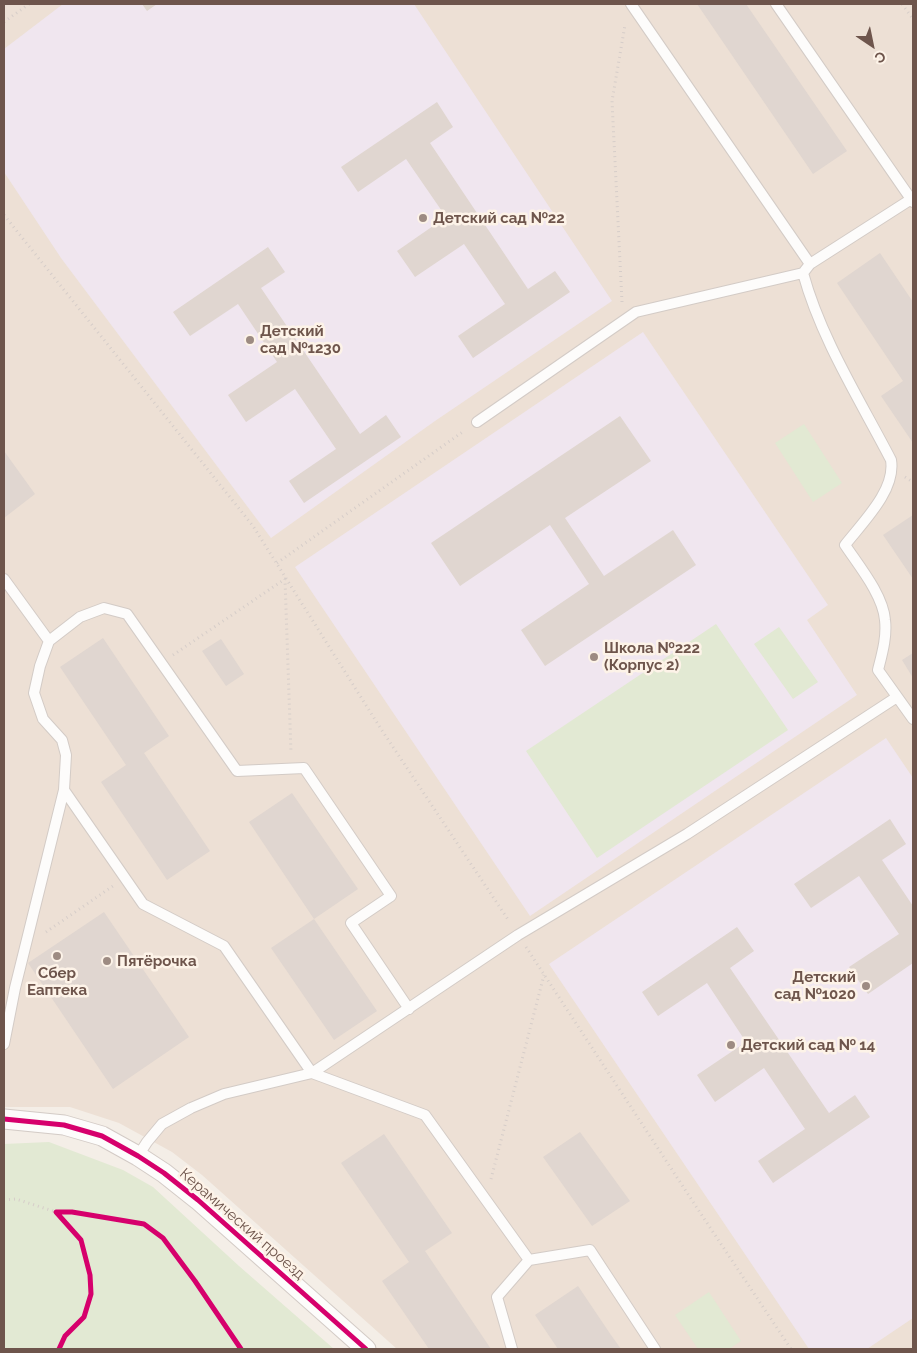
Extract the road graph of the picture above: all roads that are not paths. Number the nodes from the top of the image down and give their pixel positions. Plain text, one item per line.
1 (776, 4) edge
2 (634, 7) edge
3 (913, 200) edge
4 (810, 264) junction
5 (804, 273) junction
6 (477, 422) road end
7 (4, 580) edge
8 (49, 641) junction
9 (897, 697) junction
10 (913, 719) edge
11 (64, 790) junction
12 (409, 1009) junction
13 (4, 1044) edge
14 (312, 1073) junction
15 (4, 1119) edge
16 (138, 1156) junction
17 (529, 1260) junction
18 (366, 1349) edge
19 (512, 1349) edge
20 (655, 1349) edge

1 - 3 lane
2 - 4 lane
3 - 4 lane
4 - 5 lane
5 - 6 lane
5 - 9 lane
7 - 8 lane
8 - 11 lane
8 - 12 lane
9 - 10 lane
9 - 12 lane
11 - 13 lane
11 - 14 lane
12 - 14 lane
14 - 16 lane
14 - 17 lane
15 - 16 street, Керамический проезд
16 - 18 street, Керамический проезд
17 - 19 lane
17 - 20 lane

